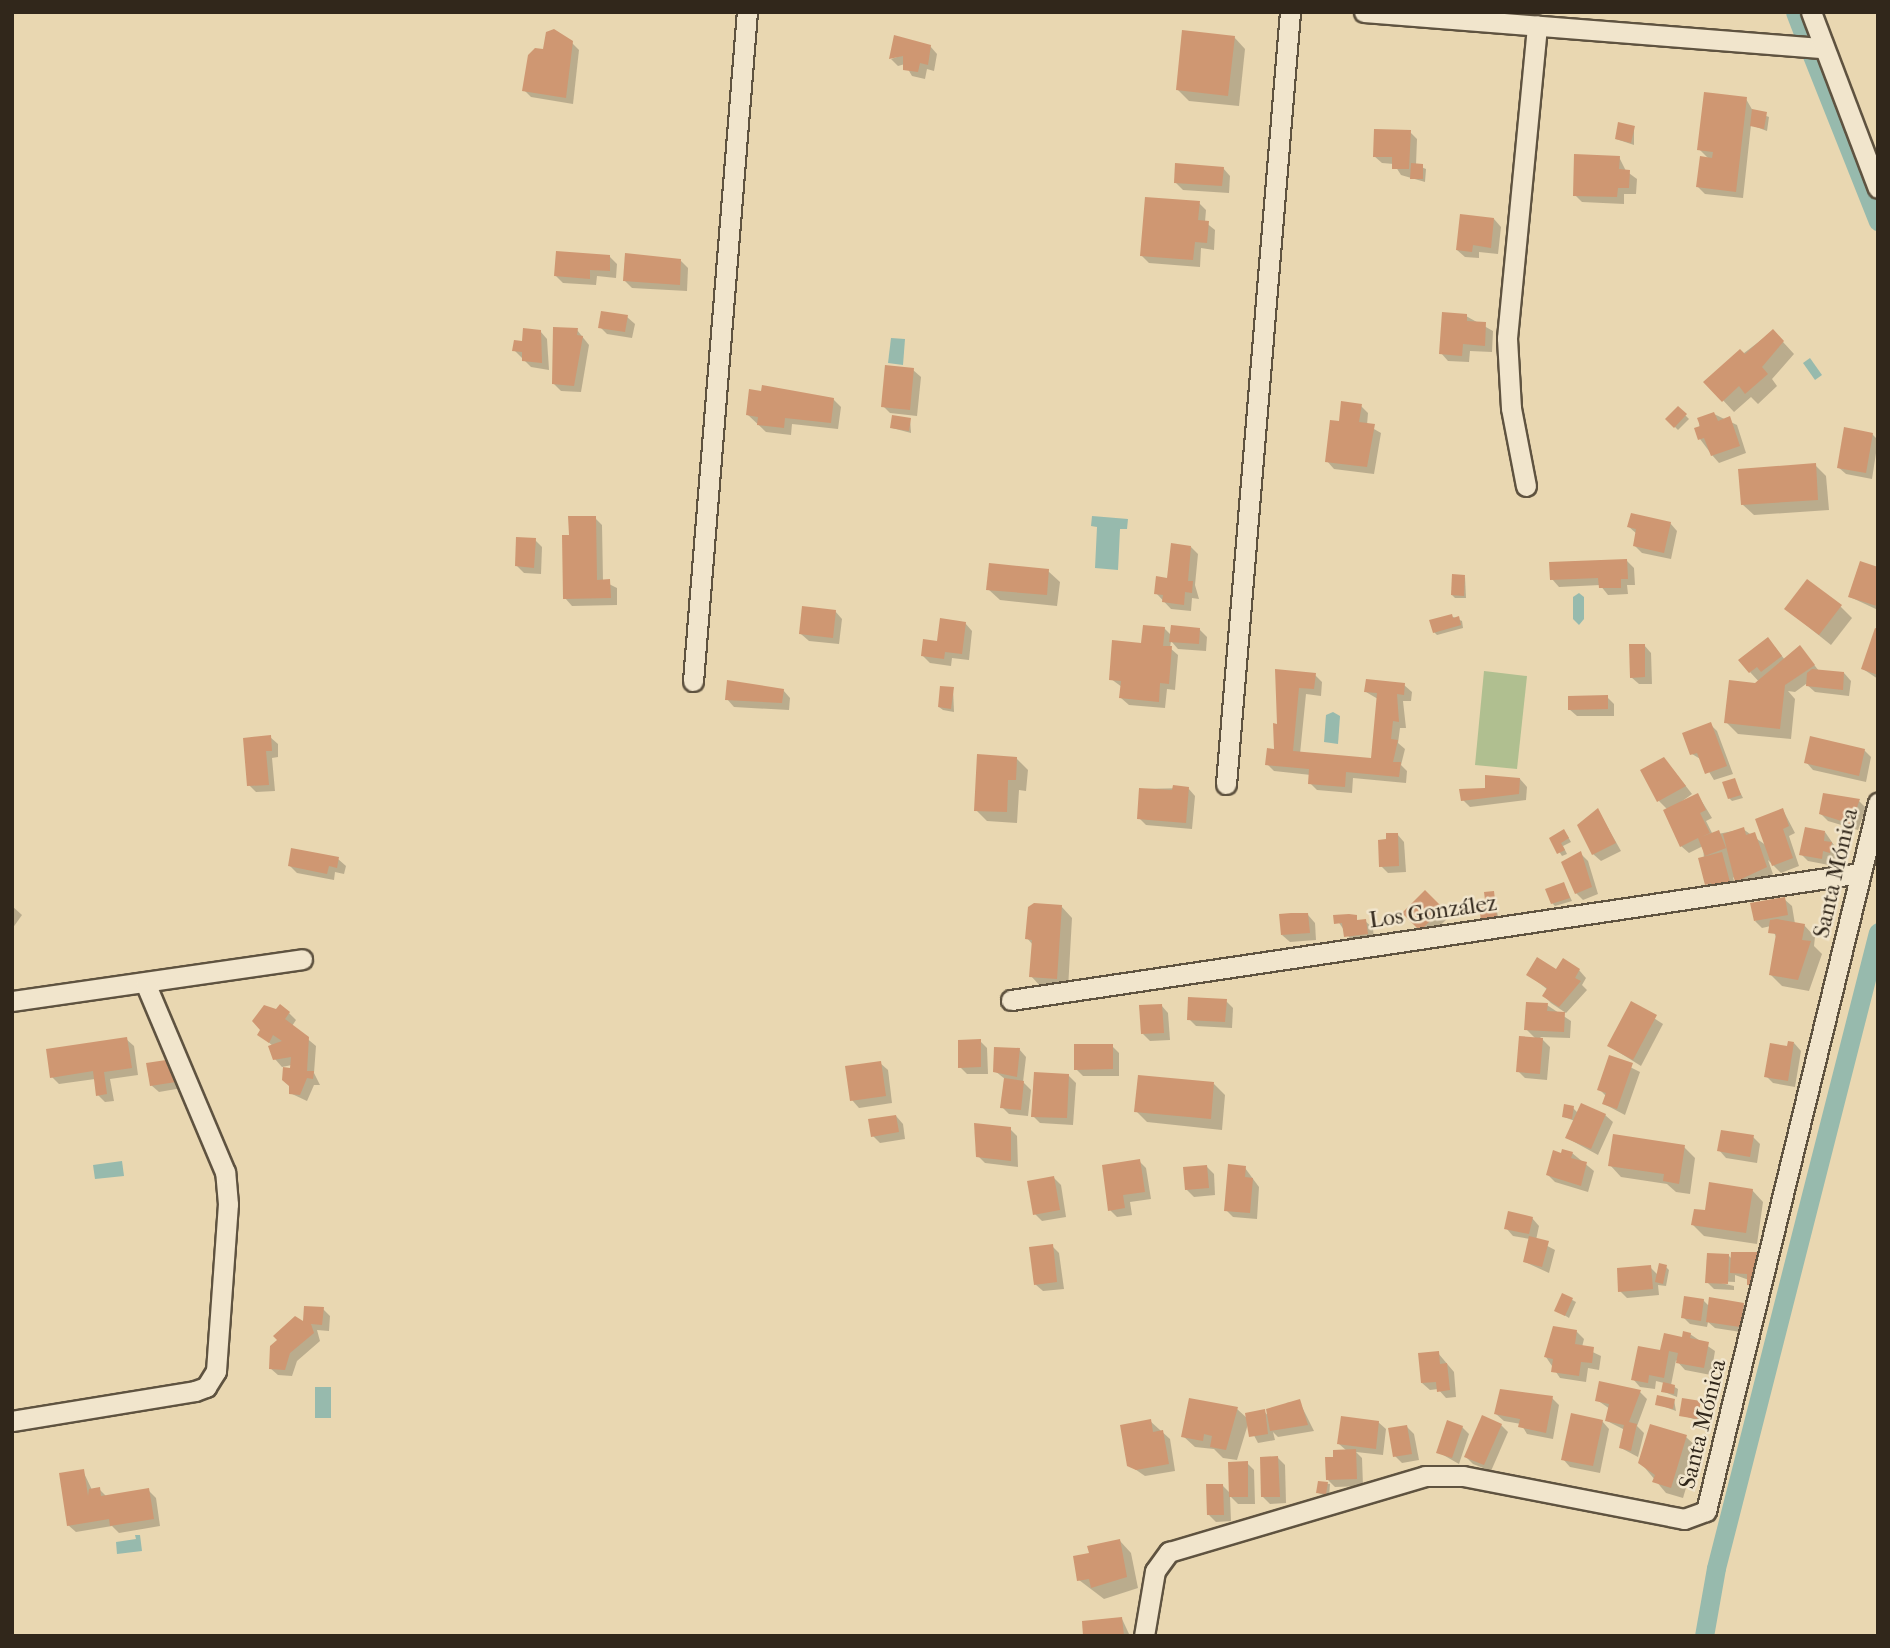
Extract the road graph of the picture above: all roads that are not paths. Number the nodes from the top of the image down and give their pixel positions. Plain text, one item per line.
1 (747, 12) edge
2 (1290, 12) edge
3 (1364, 12) edge
4 (1811, 12) edge
5 (1537, 25) junction
6 (1824, 48) junction
7 (1878, 188) edge
8 (1526, 486) dead end
9 (693, 681) dead end
10 (1226, 784) dead end
11 (1878, 803) edge
12 (1861, 873) junction
13 (302, 959) dead end
14 (145, 983) junction
15 (1011, 1000) dead end
16 (12, 1001) edge
17 (12, 1421) edge
18 (1144, 1636) edge

1 - 9 street
2 - 10 street
3 - 5 street
4 - 6 street
5 - 6 street
5 - 8 street
6 - 7 street
11 - 12 street, Santa Mónica
12 - 15 street, Los González
12 - 18 street, Santa Mónica
13 - 14 street
14 - 16 street
14 - 17 street

